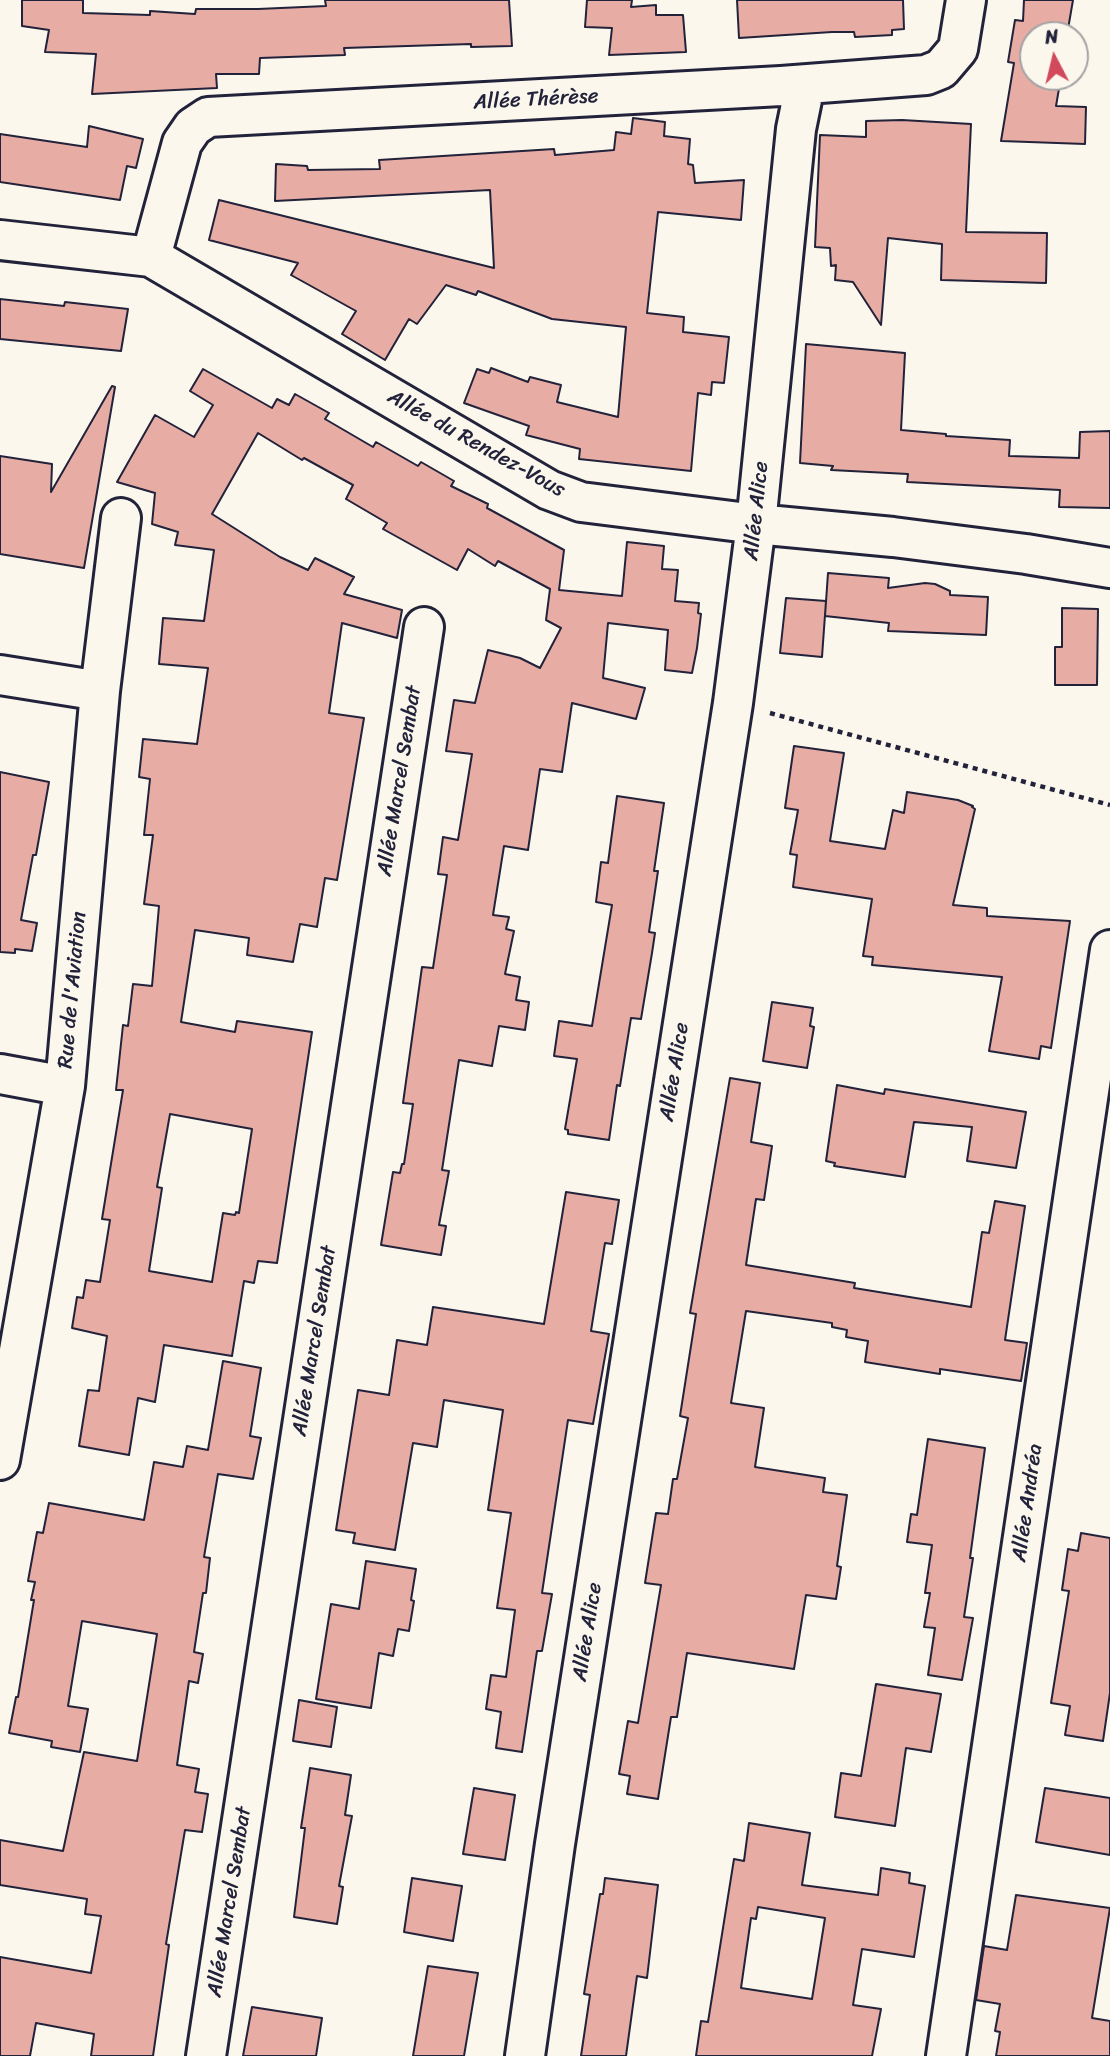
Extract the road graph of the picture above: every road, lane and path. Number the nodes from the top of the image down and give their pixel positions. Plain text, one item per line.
1 (967, 0) edge
2 (793, 86) junction
3 (0, 240) edge
4 (151, 257) junction
5 (121, 517) dead end
6 (756, 524) junction
7 (1110, 568) edge
8 (424, 627) dead end
9 (0, 676) edge
10 (100, 691) junction
11 (733, 703) junction
12 (1110, 805) edge
13 (1110, 950) edge
14 (0, 1074) edge
15 (65, 1086) junction
16 (0, 1460) edge
17 (206, 2056) edge
18 (525, 2056) edge
19 (946, 2056) edge

1 - 2 street, Allée Thérèse
2 - 4 street, Allée Thérèse
2 - 6 street, Allée Alice
3 - 4 street, Allée du Rendez-Vous
4 - 6 street, Allée du Rendez-Vous
5 - 10 street, Rue de l'Aviation
6 - 7 street, Allée du Rendez-Vous
6 - 11 street, Allée Alice
8 - 17 street, Allée Marcel Sembat
9 - 10 street
10 - 15 street, Rue de l'Aviation
11 - 12 path
11 - 18 street, Allée Alice
13 - 19 street, Allée Andréa
14 - 15 street
15 - 16 street, Rue de l'Aviation

